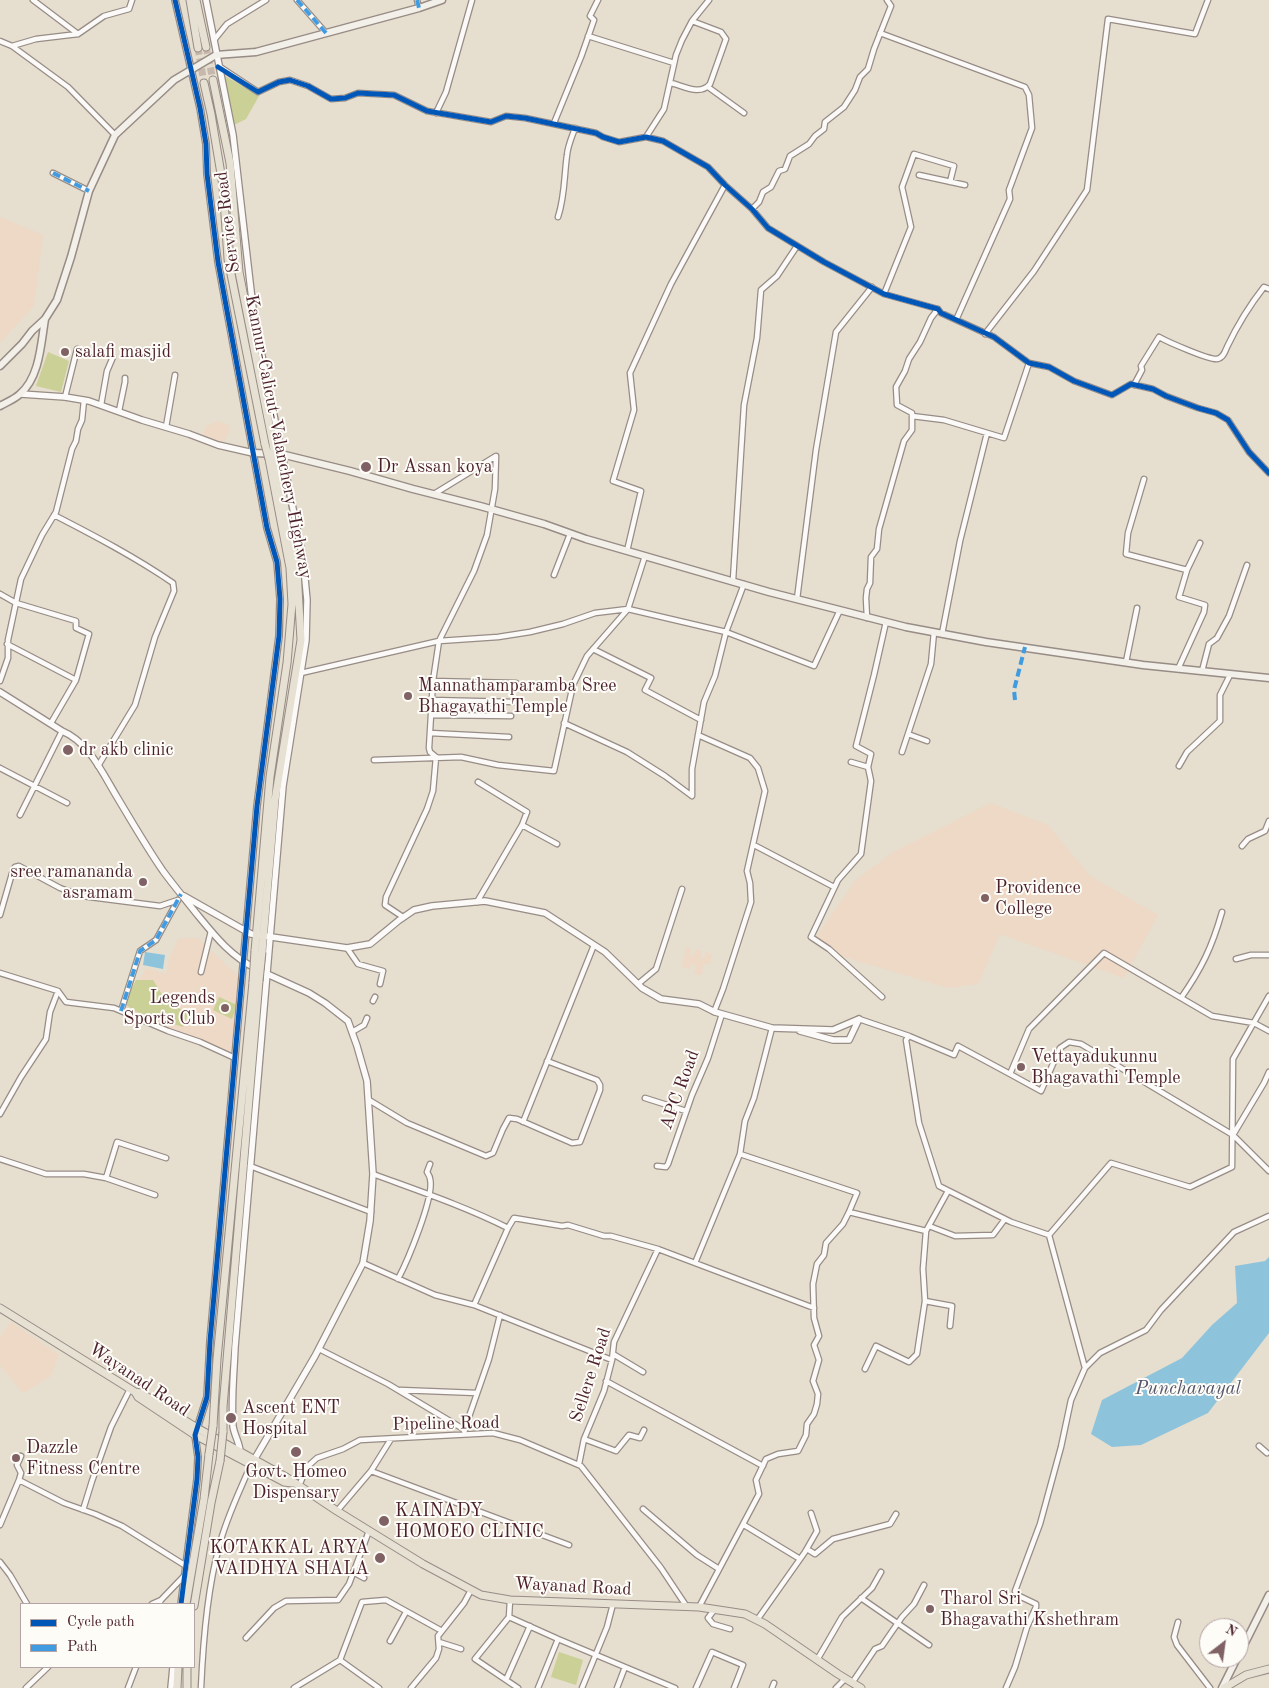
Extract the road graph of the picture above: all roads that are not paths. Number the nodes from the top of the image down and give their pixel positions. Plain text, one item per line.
1 (33, 0) edge
2 (132, 0) edge
3 (175, 0) edge
4 (190, 0) edge
5 (196, 0) edge
6 (206, 0) edge
7 (266, 0) edge
8 (297, 0) edge
9 (417, 0) edge
10 (442, 0) edge
11 (472, 0) edge
12 (598, 0) edge
13 (709, 0) edge
14 (887, 0) edge
15 (1208, 0) edge
16 (419, 8) junction
17 (692, 22) junction
18 (326, 33) junction
19 (880, 33) junction
20 (78, 34) junction
21 (588, 36) junction
22 (0, 41) edge
23 (213, 41) junction
24 (12, 46) junction
25 (206, 46) tunnel mouth
26 (198, 48) tunnel mouth
27 (216, 55) junction
28 (674, 63) junction
29 (218, 67) junction
30 (192, 68) junction
31 (213, 80) tunnel mouth
32 (204, 83) tunnel mouth
33 (671, 83) junction
34 (708, 87) junction
35 (436, 112) junction
36 (744, 114) dead end
37 (554, 123) junction
38 (575, 128) junction
39 (115, 135) junction
40 (646, 137) junction
41 (53, 173) dead end
42 (919, 176) dead end
43 (950, 182) junction
44 (725, 185) junction
45 (965, 185) dead end
46 (89, 191) junction
47 (752, 209) junction
48 (558, 217) dead end
49 (797, 246) junction
50 (872, 287) junction
51 (1269, 289) edge
52 (884, 294) junction
53 (938, 309) junction
54 (45, 319) junction
55 (956, 320) junction
56 (985, 334) junction
57 (77, 349) dead end
58 (106, 353) dead end
59 (1029, 363) junction
60 (0, 366) edge
61 (175, 375) dead end
62 (125, 378) dead end
63 (1134, 385) junction
64 (21, 394) junction
65 (65, 398) junction
66 (84, 400) junction
67 (101, 405) junction
68 (0, 406) edge
69 (119, 411) junction
70 (912, 416) junction
71 (166, 427) junction
72 (987, 433) junction
73 (269, 444) junction
74 (253, 453) junction
75 (275, 457) junction
76 (1269, 473) edge
77 (1144, 479) dead end
78 (433, 494) junction
79 (491, 509) junction
80 (54, 515) junction
81 (570, 534) junction
82 (1200, 543) dead end
83 (627, 551) junction
84 (644, 556) junction
85 (1246, 565) dead end
86 (1187, 570) junction
87 (554, 575) dead end
88 (733, 580) junction
89 (744, 584) junction
90 (0, 594) edge
91 (797, 599) junction
92 (16, 603) junction
93 (1137, 608) dead end
94 (628, 609) junction
95 (840, 610) junction
96 (867, 618) junction
97 (886, 622) junction
98 (726, 632) junction
99 (934, 632) junction
100 (942, 634) junction
101 (439, 641) junction
102 (7, 644) junction
103 (593, 649) junction
104 (1126, 662) junction
105 (0, 664) edge
106 (5, 666) junction
107 (1178, 669) junction
108 (1202, 671) junction
109 (301, 673) junction
110 (1230, 675) junction
111 (1269, 678) edge
112 (76, 680) junction
113 (0, 681) edge
114 (433, 681) junction
115 (516, 683) dead end
116 (0, 692) edge
117 (432, 700) junction
118 (514, 702) dead end
119 (432, 715) junction
120 (511, 716) dead end
121 (701, 720) junction
122 (51, 723) junction
123 (564, 723) junction
124 (62, 732) junction
125 (430, 733) junction
126 (698, 734) junction
127 (908, 734) junction
128 (508, 737) dead end
129 (927, 741) dead end
130 (902, 752) dead end
131 (436, 757) junction
132 (374, 760) dead end
133 (851, 762) dead end
134 (98, 766) junction
135 (1179, 766) dead end
136 (868, 767) junction
137 (0, 768) edge
138 (478, 782) dead end
139 (35, 786) junction
140 (67, 803) dead end
141 (20, 815) dead end
142 (1269, 821) edge
143 (522, 825) junction
144 (557, 844) dead end
145 (754, 845) junction
146 (1242, 846) dead end
147 (834, 887) junction
148 (682, 889) dead end
149 (181, 894) junction
150 (178, 900) junction
151 (477, 902) junction
152 (1222, 912) dead end
153 (0, 915) edge
154 (402, 917) junction
155 (211, 931) junction
156 (246, 931) junction
157 (263, 936) junction
158 (594, 945) junction
159 (347, 948) junction
160 (1269, 955) edge
161 (1236, 959) dead end
162 (244, 962) junction
163 (0, 972) edge
164 (201, 972) dead end
165 (266, 973) junction
166 (256, 981) junction
167 (380, 984) dead end
168 (638, 984) junction
169 (58, 991) junction
170 (1269, 996) edge
171 (882, 997) dead end
172 (1181, 998) junction
173 (121, 1011) junction
174 (714, 1012) junction
175 (722, 1014) junction
176 (366, 1018) dead end
177 (859, 1019) junction
178 (1254, 1023) junction
179 (772, 1028) junction
180 (790, 1029) junction
181 (1269, 1031) edge
182 (352, 1032) junction
183 (909, 1036) junction
184 (235, 1058) junction
185 (547, 1061) junction
186 (1269, 1072) edge
187 (1010, 1074) junction
188 (645, 1098) dead end
189 (369, 1100) junction
190 (686, 1111) junction
191 (0, 1114) edge
192 (523, 1122) junction
193 (1233, 1136) junction
194 (740, 1154) junction
195 (166, 1158) dead end
196 (1, 1160) edge
197 (430, 1164) dead end
198 (250, 1166) junction
199 (657, 1166) dead end
200 (0, 1167) edge
201 (1269, 1171) edge
202 (373, 1174) junction
203 (106, 1178) junction
204 (948, 1191) junction
205 (429, 1194) junction
206 (155, 1195) dead end
207 (371, 1212) junction
208 (849, 1212) junction
209 (1269, 1216) edge
210 (1005, 1219) junction
211 (929, 1226) junction
212 (508, 1228) junction
213 (926, 1231) junction
214 (1049, 1235) junction
215 (658, 1249) junction
216 (363, 1263) junction
217 (695, 1263) junction
218 (398, 1279) junction
219 (925, 1301) junction
220 (474, 1305) junction
221 (0, 1308) edge
222 (814, 1308) junction
223 (500, 1315) junction
224 (950, 1326) dead end
225 (319, 1349) junction
226 (613, 1354) junction
227 (612, 1360) junction
228 (1085, 1368) junction
229 (865, 1369) dead end
230 (643, 1372) dead end
231 (606, 1381) junction
232 (399, 1390) junction
233 (132, 1391) junction
234 (478, 1393) junction
235 (644, 1430) dead end
236 (196, 1431) junction
237 (463, 1433) junction
238 (391, 1438) junction
239 (584, 1439) junction
240 (1259, 1446) dead end
241 (239, 1451) junction
242 (1268, 1454) edge
243 (21, 1456) dead end
244 (1262, 1458) dead end
245 (253, 1462) junction
246 (579, 1464) junction
247 (763, 1466) junction
248 (372, 1471) junction
249 (19, 1480) junction
250 (296, 1484) junction
251 (643, 1508) dead end
252 (83, 1510) junction
253 (337, 1511) junction
254 (811, 1513) dead end
255 (896, 1514) dead end
256 (0, 1525) edge
257 (744, 1525) junction
258 (369, 1531) junction
259 (569, 1545) dead end
260 (807, 1549) junction
261 (800, 1559) junction
262 (0, 1562) edge
263 (186, 1566) junction
264 (720, 1569) junction
265 (353, 1572) junction
266 (881, 1572) dead end
267 (185, 1575) junction
268 (364, 1578) dead end
269 (924, 1585) dead end
270 (471, 1590) junction
271 (1269, 1595) edge
272 (861, 1598) junction
273 (510, 1600) junction
274 (160, 1602) edge
275 (26, 1603) edge
276 (181, 1603) edge
277 (186, 1603) edge
278 (194, 1603) edge
279 (613, 1604) junction
280 (687, 1607) junction
281 (699, 1607) junction
282 (715, 1609) junction
283 (406, 1612) junction
284 (509, 1617) junction
285 (757, 1620) junction
286 (1178, 1622) dead end
287 (897, 1623) junction
288 (530, 1626) junction
289 (730, 1629) dead end
290 (442, 1631) junction
291 (1249, 1634) edge
292 (246, 1638) dead end
293 (558, 1639) junction
294 (390, 1641) dead end
295 (439, 1642) junction
296 (929, 1645) dead end
297 (461, 1649) dead end
298 (595, 1654) junction
299 (340, 1660) junction
300 (817, 1660) junction
301 (625, 1667) junction
302 (47, 1668) edge
303 (136, 1668) edge
304 (173, 1668) edge
305 (178, 1668) edge
306 (187, 1668) edge
307 (1232, 1668) edge
308 (1269, 1669) edge
309 (845, 1679) junction
310 (506, 1680) junction
311 (660, 1682) junction
312 (852, 1683) junction
313 (26, 1688) edge
314 (128, 1688) edge
315 (171, 1688) edge
316 (177, 1688) edge
317 (187, 1688) edge
318 (201, 1688) edge
319 (294, 1688) edge
320 (379, 1688) edge
321 (411, 1688) edge
322 (518, 1688) edge
323 (538, 1688) edge
324 (582, 1688) edge
325 (616, 1688) edge
326 (657, 1688) edge
327 (675, 1688) edge
328 (696, 1688) edge
329 (734, 1688) edge
330 (836, 1688) edge
331 (861, 1688) edge
332 (1006, 1688) edge
333 (1210, 1688) edge
334 (1223, 1688) edge

1 - 20 street
2 - 20 street
3 - 30 street
4 - 26 main road
5 - 25 main road
6 - 23 street, Service Road
7 - 23 street
8 - 18 street
9 - 16 street
10 - 16 main road
11 - 35 street
12 - 21 street
13 - 17 street
14 - 19 street
15 - 56 street
16 - 18 main road
17 - 28 street
17 - 34 street
18 - 27 main road
19 - 47 street
19 - 55 street
20 - 24 street
21 - 28 street
21 - 37 street
22 - 24 street
23 - 27 street, Service Road
24 - 39 street
27 - 29 street, Service Road
27 - 30 main road
28 - 33 street
29 - 35 street
29 - 75 street, Service Road
30 - 39 main road
30 - 74 street
31 - 73 main road
32 - 73 main road, Kannur-Calicut-Valanchery Highway
33 - 34 street
33 - 40 street
34 - 36 street
35 - 37 street
37 - 38 street
38 - 40 street
38 - 48 street
39 - 46 main road
40 - 44 street
41 - 46 street
42 - 43 street
43 - 45 street
43 - 52 street
44 - 47 street
44 - 83 street
46 - 54 main road
47 - 49 street
49 - 50 street
49 - 88 street
50 - 52 street
50 - 91 street
51 - 63 street
52 - 53 street
53 - 55 street
53 - 70 street
54 - 60 main road
54 - 64 main road
55 - 56 street
56 - 59 street
57 - 65 street
58 - 67 street
59 - 63 street
59 - 72 street
61 - 71 street
62 - 69 street
63 - 76 street
64 - 65 street
64 - 68 main road
65 - 66 street
66 - 67 street
66 - 80 street
67 - 69 street
69 - 71 street
70 - 72 street
70 - 96 street
71 - 74 street
72 - 100 street
73 - 75 main road, Kannur-Calicut-Valanchery Highway, bridge
74 - 75 main road
74 - 156 street
75 - 78 main road
75 - 109 street, Service Road
75 - 157 main road, Kannur-Calicut-Valanchery Highway
75 - 157 main road
77 - 86 street
78 - 79 main road
78 - 79 street
79 - 81 main road
79 - 101 street
80 - 92 street
80 - 134 street
81 - 83 main road
81 - 87 street
82 - 86 street
83 - 84 main road
84 - 88 main road
84 - 94 street
85 - 108 street
86 - 107 street
88 - 89 main road
89 - 91 main road
89 - 98 street
90 - 92 street
91 - 95 main road
92 - 102 street
92 - 112 street
93 - 104 street
94 - 98 street
94 - 101 street
94 - 103 street
95 - 96 main road
95 - 98 street
96 - 97 main road
97 - 99 main road
97 - 136 street
98 - 121 street
99 - 100 main road
99 - 127 street
100 - 104 main road
101 - 109 street
101 - 114 street
102 - 106 street
102 - 112 street
103 - 121 street
103 - 123 street
104 - 107 main road
105 - 106 street
106 - 113 street
107 - 108 main road
108 - 110 main road
109 - 157 street, Service Road
110 - 111 main road
110 - 135 street
112 - 122 street
114 - 115 street
114 - 117 street
116 - 122 street
117 - 118 street
117 - 119 street
119 - 120 street
119 - 125 street
121 - 126 street
122 - 124 street
123 - 126 street
123 - 131 street
124 - 134 street
124 - 139 street
125 - 128 street
125 - 131 street
126 - 145 street
127 - 129 street
127 - 130 street
131 - 132 street
131 - 154 street
133 - 136 street
134 - 149 street
136 - 147 street
137 - 139 street
138 - 143 street
139 - 140 street
139 - 141 street
142 - 146 street
143 - 144 street
143 - 151 street
145 - 147 street
145 - 174 street
147 - 171 street
148 - 168 street
149 - 150 street
149 - 155 street
149 - 156 street
150 - 153 street
150 - 173 street
151 - 154 street
151 - 158 street
152 - 172 street
154 - 159 street
155 - 162 street
155 - 164 street
156 - 157 street
156 - 162 street
157 - 159 street
157 - 165 street, Service Road
157 - 166 main road, Kannur-Calicut-Valanchery Highway, bridge
158 - 168 street
158 - 185 street
159 - 167 street
160 - 161 street
162 - 165 street
162 - 184 street
163 - 169 street
165 - 182 street
165 - 198 street, Service Road
166 - 277 main road, Kannur-Calicut-Valanchery Highway, bridge
166 - 278 main road, bridge
168 - 174 street
169 - 173 street
169 - 191 street
170 - 178 street
172 - 178 street
172 - 187 street
173 - 184 street
174 - 175 street
175 - 179 street
175 - 190 street, APC Road
176 - 182 street
177 - 180 street
177 - 180 street
177 - 183 street
178 - 181 street
178 - 193 street
179 - 180 street
179 - 194 street
182 - 189 street
183 - 187 street
183 - 204 street
184 - 236 street
185 - 192 street
185 - 192 street
186 - 193 street
187 - 193 street
188 - 190 street
189 - 192 street
189 - 202 street
190 - 199 street, APC Road
193 - 201 street
193 - 214 street
194 - 208 street
194 - 217 street
195 - 203 street
196 - 200 street
196 - 203 street
197 - 205 street
198 - 207 street
198 - 241 street, Service Road
202 - 205 street
202 - 207 street
203 - 206 street
204 - 210 street
204 - 211 street
205 - 212 street
205 - 218 street
207 - 216 street
208 - 213 street
208 - 222 street
209 - 228 street
210 - 211 street
210 - 214 street
211 - 213 street
212 - 215 street
212 - 220 street
213 - 219 street
214 - 228 street
215 - 217 street
215 - 226 street, Sellere Road
216 - 218 street
216 - 225 street
217 - 222 street
218 - 220 street
219 - 224 street
219 - 229 street
220 - 223 street
221 - 233 main road, Wayanad Road
222 - 247 street
223 - 227 street
223 - 234 street
225 - 232 street
225 - 245 street
226 - 227 street, Sellere Road
226 - 230 street
227 - 231 street, Sellere Road
228 - 332 street
231 - 239 street, Sellere Road
231 - 247 street
232 - 234 street
232 - 237 street
233 - 236 main road, Wayanad Road
233 - 252 street
234 - 237 street
235 - 239 street
236 - 241 main road, Wayanad Road
236 - 245 main road, Wayanad Road
236 - 263 street
237 - 238 street, Pipeline Road
237 - 246 street, Pipeline Road
238 - 248 street
238 - 250 street, Pipeline Road
239 - 246 street, Sellere Road
240 - 242 street
241 - 245 main road, Wayanad Road
242 - 244 street
243 - 249 street
245 - 250 main road, Wayanad Road
245 - 318 street
246 - 280 street
247 - 257 street
248 - 253 street
248 - 259 street
249 - 252 street
249 - 256 street
250 - 253 main road, Wayanad Road
251 - 264 street
252 - 263 street
253 - 258 main road, Wayanad Road
254 - 260 street
255 - 260 street
257 - 261 street
257 - 264 street
258 - 265 street
258 - 270 main road, Wayanad Road
260 - 261 street
261 - 285 street
262 - 275 street
263 - 267 street
264 - 281 street
265 - 268 street
265 - 292 street
266 - 272 street
267 - 274 street
267 - 276 street
269 - 287 street
270 - 273 main road, Wayanad Road
270 - 290 street
271 - 291 main road
272 - 287 street
272 - 300 street
273 - 279 main road, Wayanad Road
273 - 284 street
279 - 280 main road, Wayanad Road
279 - 298 street
280 - 281 main road, Wayanad Road
281 - 282 main road, Wayanad Road
282 - 285 main road, Wayanad Road
282 - 289 street
283 - 290 street
283 - 294 street
283 - 299 street
284 - 288 street
284 - 310 street
285 - 300 main road, Wayanad Road
286 - 333 street
287 - 296 street
287 - 312 street
288 - 293 street
288 - 310 street
290 - 295 street
293 - 298 street
293 - 323 street
295 - 297 street
295 - 321 street
298 - 301 street
298 - 324 street
299 - 319 street
299 - 320 street
300 - 309 main road, Wayanad Road
301 - 311 street
301 - 325 street
302 - 313 street
303 - 314 street
304 - 315 street
305 - 316 main road
306 - 317 main road
307 - 334 main road
308 - 334 main road
309 - 312 main road, Wayanad Road
309 - 330 street
310 - 322 street
311 - 326 street
311 - 327 street
312 - 331 main road, Wayanad Road
328 - 329 street

